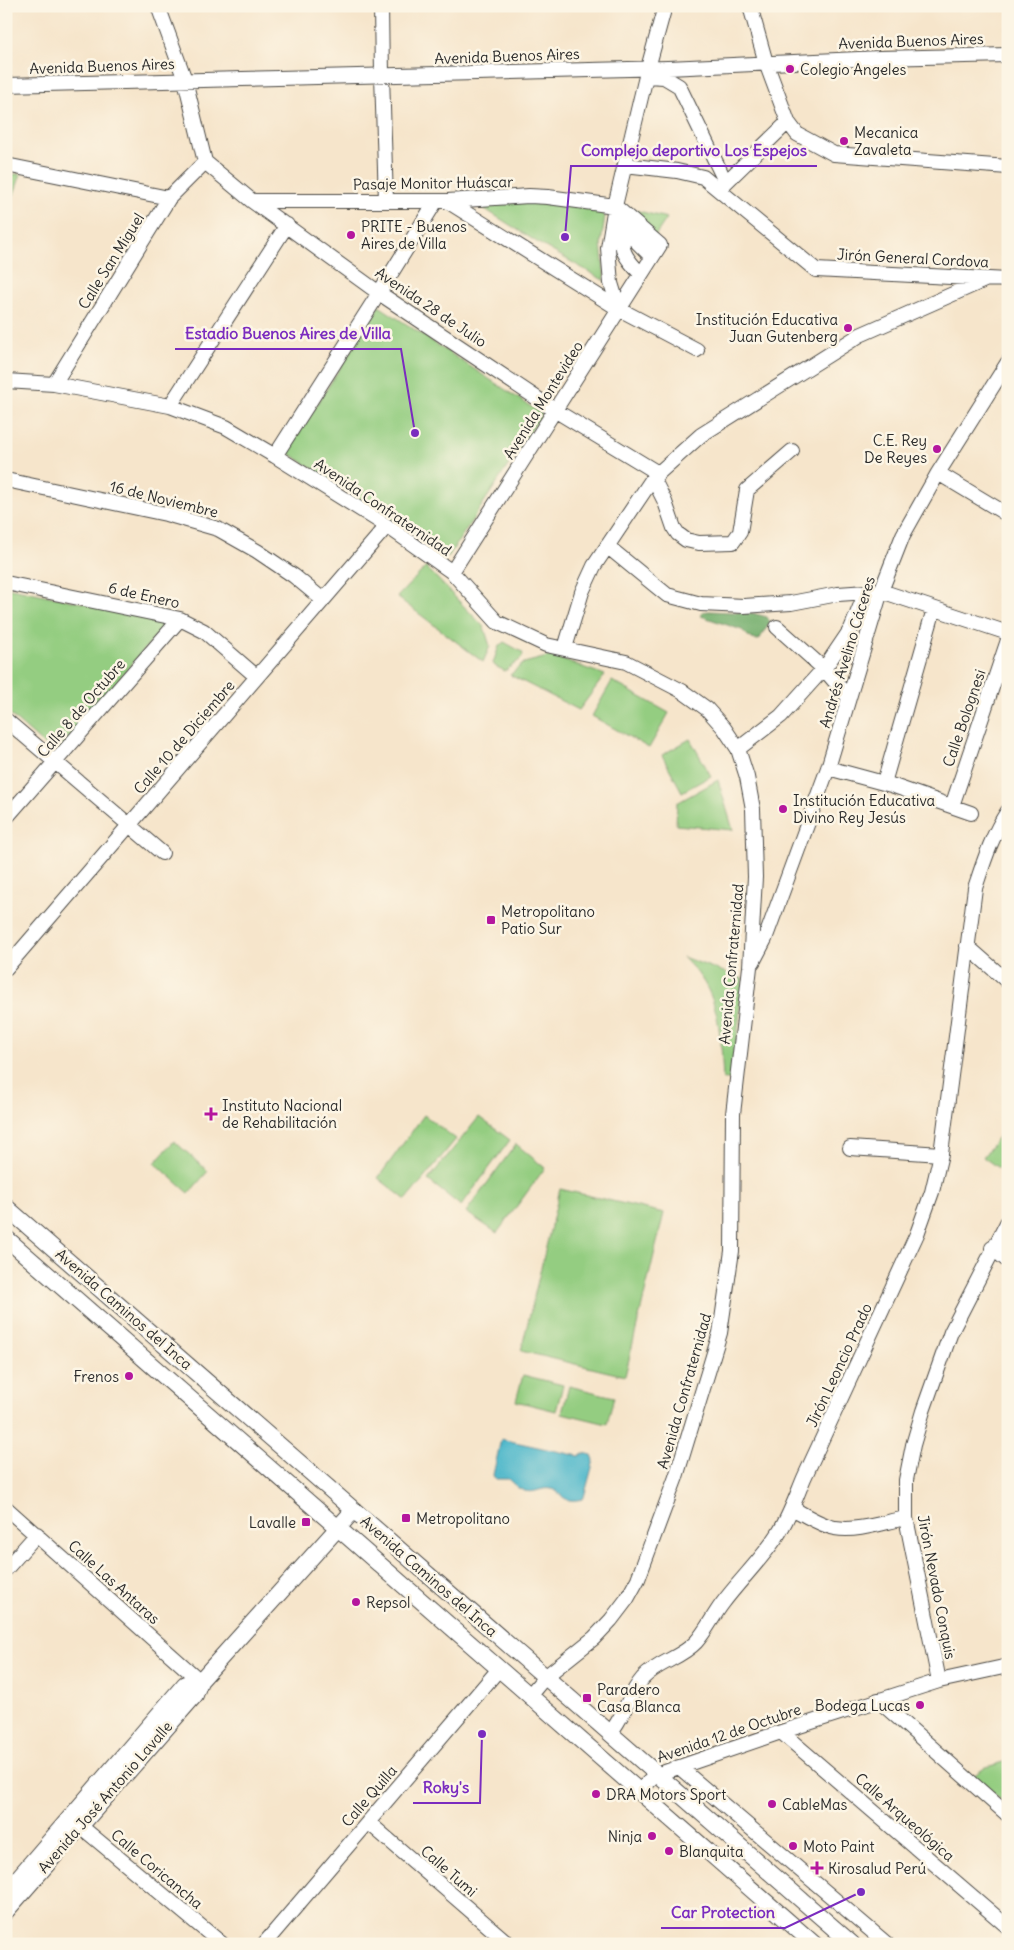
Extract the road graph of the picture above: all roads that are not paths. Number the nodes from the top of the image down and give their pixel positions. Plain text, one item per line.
1 (158, 6) edge
2 (381, 6) edge
3 (665, 6) edge
4 (750, 6) edge
5 (1008, 55) edge
6 (766, 62) junction
7 (647, 72) junction
8 (382, 76) junction
9 (185, 80) junction
10 (6, 85) edge
11 (788, 122) junction
12 (205, 162) junction
13 (6, 165) edge
14 (625, 165) junction
15 (1008, 167) edge
16 (722, 185) junction
17 (169, 198) junction
18 (252, 201) junction
19 (386, 201) junction
20 (442, 201) junction
21 (615, 206) junction
22 (287, 225) junction
23 (621, 226) junction
24 (652, 257) junction
25 (641, 274) junction
26 (987, 278) junction
27 (1008, 280) edge
28 (379, 293) junction
29 (619, 310) junction
30 (697, 350) dead end
31 (1008, 362) edge
32 (1003, 380) edge
33 (6, 381) edge
34 (54, 384) junction
35 (170, 406) junction
36 (556, 411) junction
37 (792, 451) dead end
38 (275, 456) junction
39 (938, 473) junction
40 (656, 475) junction
41 (6, 480) edge
42 (1008, 515) edge
43 (387, 526) junction
44 (607, 546) junction
45 (452, 572) junction
46 (6, 583) edge
47 (880, 591) junction
48 (866, 592) junction
49 (323, 600) junction
50 (934, 609) junction
51 (180, 620) junction
52 (777, 628) dead end
53 (1008, 633) edge
54 (1008, 640) edge
55 (565, 648) junction
56 (824, 669) junction
57 (257, 677) junction
58 (849, 698) junction
59 (6, 720) edge
60 (738, 749) junction
61 (55, 762) junction
62 (828, 768) junction
63 (884, 783) junction
64 (952, 806) junction
65 (1008, 811) edge
66 (971, 813) dead end
67 (6, 818) edge
68 (129, 825) junction
69 (162, 853) dead end
70 (967, 946) junction
71 (750, 967) junction
72 (6, 968) edge
73 (1008, 982) edge
74 (850, 1148) dead end
75 (941, 1154) junction
76 (6, 1207) edge
77 (1008, 1220) edge
78 (6, 1238) edge
79 (992, 1248) junction
80 (1008, 1261) edge
81 (6, 1508) edge
82 (792, 1508) junction
83 (354, 1510) junction
84 (906, 1518) junction
85 (338, 1527) junction
86 (37, 1534) junction
87 (6, 1569) edge
88 (1008, 1666) edge
89 (498, 1669) junction
90 (544, 1677) junction
91 (200, 1681) junction
92 (939, 1681) junction
93 (530, 1696) junction
94 (878, 1700) junction
95 (781, 1732) junction
96 (610, 1733) junction
97 (679, 1767) junction
98 (656, 1775) junction
99 (639, 1792) junction
100 (1007, 1814) edge
101 (76, 1822) junction
102 (368, 1822) junction
103 (6, 1892) edge
104 (6, 1911) edge
105 (1008, 1926) edge
106 (222, 1944) edge
107 (264, 1944) edge
108 (509, 1944) edge
109 (814, 1944) edge
110 (852, 1944) edge
111 (887, 1944) edge

1 - 9 street
2 - 8 street
3 - 7 street
4 - 6 street
5 - 6 street, Avenida Buenos Aires
6 - 7 street, Avenida Buenos Aires
6 - 11 street
7 - 8 street, Avenida Buenos Aires
7 - 14 street
7 - 16 street
8 - 9 street, Avenida Buenos Aires
8 - 19 street
9 - 10 street, Avenida Buenos Aires
9 - 12 street
11 - 15 street
11 - 16 street
12 - 17 street, Calle San Miguel
12 - 18 street, Avenida 28 de Julio
13 - 17 street
14 - 16 street
14 - 21 street
16 - 26 street, Jirón General Cordova
17 - 34 street, Calle San Miguel
18 - 19 street, Pasaje Monitor Huáscar
18 - 22 street, Avenida 28 de Julio
19 - 20 street, Pasaje Monitor Huáscar
20 - 21 street, Pasaje Monitor Huáscar
20 - 28 street
20 - 29 street
21 - 23 street
21 - 24 street, Avenida Montevideo
21 - 29 street
22 - 28 street, Avenida 28 de Julio
22 - 35 street
23 - 24 street
23 - 25 street
24 - 25 street, Avenida Montevideo
25 - 29 street, Avenida Montevideo
26 - 27 street, Jirón General Cordova
26 - 40 street
28 - 36 street, Avenida 28 de Julio
28 - 38 street
29 - 30 street
29 - 36 street, Avenida Montevideo
31 - 32 street, Andrés Avelino Cáceres
32 - 39 street, Andrés Avelino Cáceres
33 - 34 street, Avenida Confraternidad
34 - 35 street, Avenida Confraternidad
35 - 38 street, Avenida Confraternidad
36 - 40 street, Avenida 28 de Julio
36 - 45 street, Avenida Montevideo
37 - 40 street
38 - 43 street, Avenida Confraternidad
39 - 42 street
39 - 47 street, Andrés Avelino Cáceres
40 - 44 street
41 - 49 street, 16 de Noviembre
43 - 45 street, Avenida Confraternidad
43 - 49 street, Calle 10 de Diciembre
44 - 48 street
44 - 55 street
45 - 55 street, Avenida Confraternidad
46 - 51 street, 6 de Enero
47 - 48 street
47 - 50 street
47 - 58 street, Andrés Avelino Cáceres
48 - 56 street
49 - 57 street, Calle 10 de Diciembre
50 - 53 street
50 - 63 street
51 - 57 street, 6 de Enero
51 - 61 street, Calle 8 de Octubre
52 - 56 street
54 - 64 street, Calle Bolognesi
55 - 60 street, Avenida Confraternidad
56 - 58 street
56 - 60 street
57 - 68 street, Calle 10 de Diciembre
58 - 62 street, Andrés Avelino Cáceres
59 - 61 street
60 - 71 street, Avenida Confraternidad
61 - 67 street, Calle 8 de Octubre
61 - 68 street
62 - 63 street
62 - 71 street, Andrés Avelino Cáceres
63 - 64 street
64 - 66 street
65 - 70 street, Jirón Leoncio Prado
68 - 69 street
68 - 72 street, Calle 10 de Diciembre
70 - 73 street
70 - 75 street, Jirón Leoncio Prado
71 - 90 street, Avenida Confraternidad
74 - 75 street
75 - 82 street, Jirón Leoncio Prado
76 - 83 main road, Avenida Caminos del Inca
77 - 79 street, Jirón Nevado Conquis
78 - 85 main road, Avenida Caminos del Inca
79 - 80 street
79 - 84 street, Jirón Nevado Conquis
81 - 86 street, Calle Las Antaras
82 - 84 street
82 - 96 street, Jirón Leoncio Prado
83 - 85 main road, Avenida José Antonio Lavalle
83 - 90 main road, Avenida Caminos del Inca
84 - 92 street, Jirón Nevado Conquis
85 - 89 main road, Avenida Caminos del Inca
85 - 91 main road, Avenida José Antonio Lavalle
86 - 87 street
86 - 91 street, Calle Las Antaras
88 - 92 street, Avenida 12 de Octubre
89 - 93 main road, Avenida Caminos del Inca
89 - 102 street, Calle Quilla
90 - 93 street, Avenida Confraternidad
90 - 96 main road, Avenida Caminos del Inca
91 - 101 main road, Avenida José Antonio Lavalle
92 - 94 street, Avenida 12 de Octubre
93 - 99 main road, Avenida Caminos del Inca
94 - 95 street, Avenida 12 de Octubre
94 - 100 street
95 - 97 street, Avenida 12 de Octubre
95 - 105 street, Calle Arqueológica
96 - 98 main road, Avenida Caminos del Inca
97 - 98 street, Avenida 12 de Octubre
97 - 111 street
98 - 99 street, Avenida 12 de Octubre
98 - 110 main road, Avenida Caminos del Inca
99 - 109 main road, Avenida Caminos del Inca
101 - 103 main road, Avenida José Antonio Lavalle
101 - 104 main road, Avenida José Antonio Lavalle
101 - 106 street, Calle Coricancha
102 - 107 street, Calle Quilla
102 - 108 street, Calle Tumi

